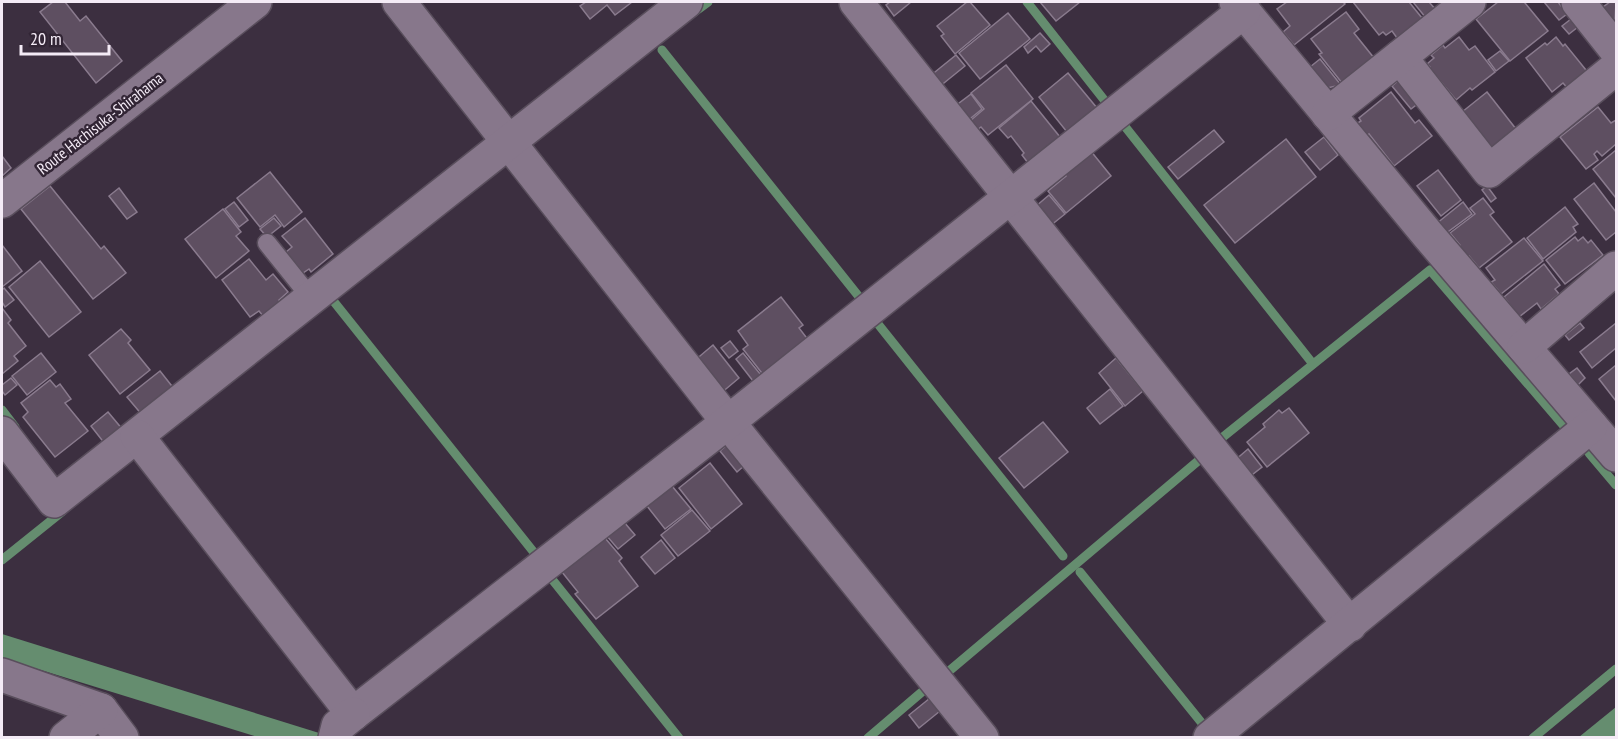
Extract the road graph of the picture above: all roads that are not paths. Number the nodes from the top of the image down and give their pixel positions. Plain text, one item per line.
1 (255, 2) edge
2 (399, 2) edge
3 (686, 2) edge
4 (856, 2) edge
5 (1468, 2) edge
6 (1578, 2) edge
7 (1240, 6) edge
8 (1617, 50) edge
9 (1400, 57) junction
10 (1617, 68) edge
11 (1328, 114) junction
12 (509, 142) junction
13 (1010, 197) junction
14 (2, 201) edge
15 (267, 243) dead end
16 (1617, 268) edge
17 (311, 298) junction
18 (1524, 347) junction
19 (728, 422) junction
20 (1591, 426) junction
21 (2, 433) edge
22 (137, 436) junction
23 (1617, 455) edge
24 (1350, 625) junction
25 (2, 675) edge
26 (100, 710) junction
27 (342, 726) edge
28 (66, 738) edge
29 (122, 738) edge
30 (982, 738) edge
31 (1210, 738) edge

1 - 14 street, Route Hachisuka-Shirahama
2 - 12 street
3 - 12 street
4 - 13 street
5 - 9 street
6 - 8 street
7 - 11 street
7 - 13 street
9 - 10 street
9 - 11 street
11 - 18 street
12 - 17 street
12 - 19 street
13 - 19 street
13 - 24 street
15 - 17 lane
16 - 18 street
17 - 22 street
18 - 20 street
19 - 27 street
19 - 30 street
20 - 23 street
20 - 24 street
21 - 22 street
22 - 27 street
24 - 31 street
25 - 26 street
26 - 28 street
26 - 29 street

